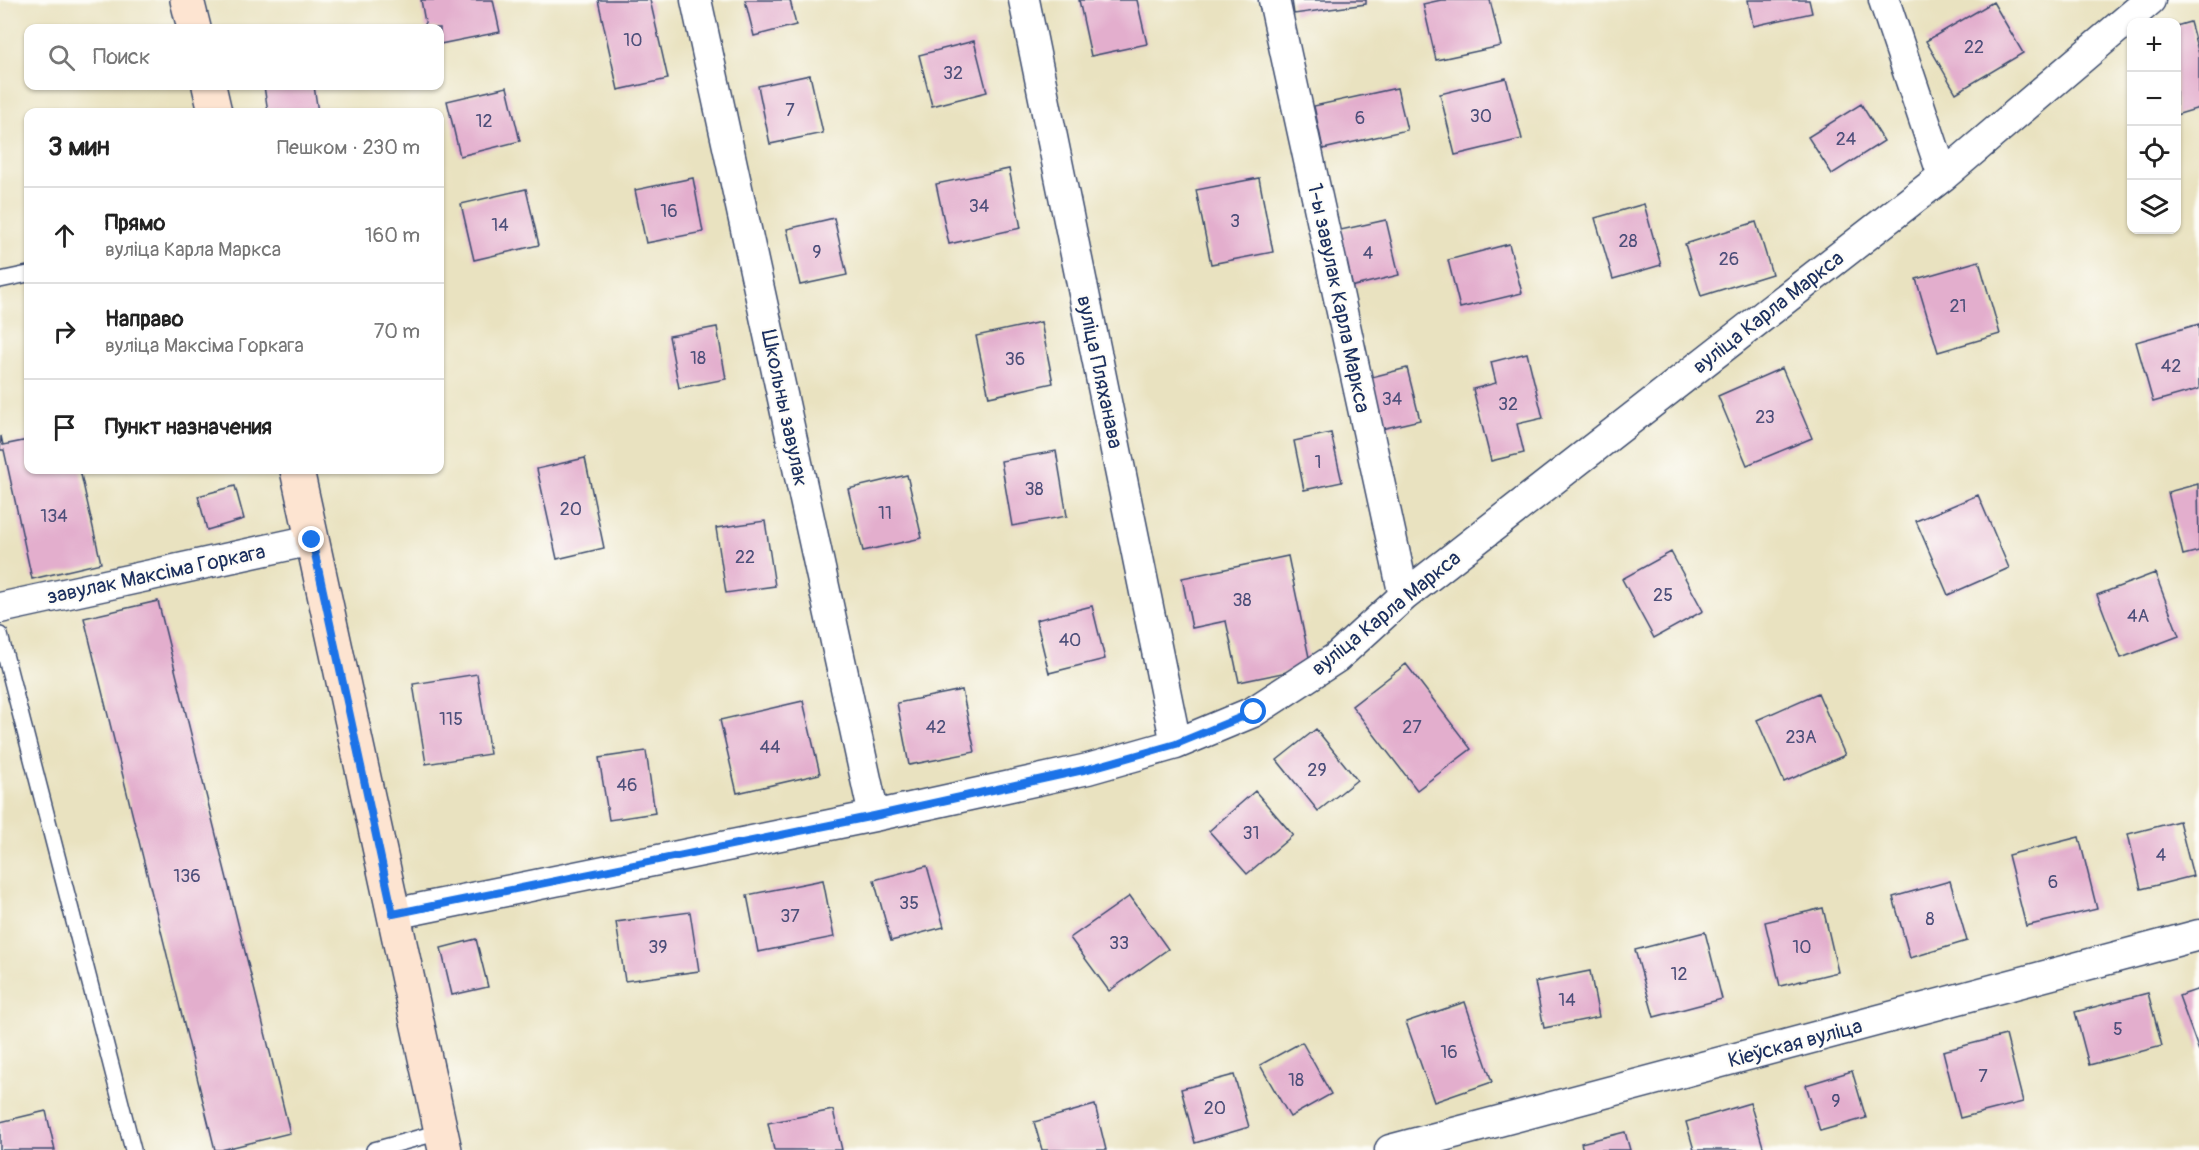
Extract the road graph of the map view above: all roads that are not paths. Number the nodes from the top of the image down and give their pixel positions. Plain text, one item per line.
1 (187, 0) edge
2 (696, 0) edge
3 (1024, 0) edge
4 (1274, 0) edge
5 (1884, 0) edge
6 (2150, 0) edge
7 (193, 24) edge
8 (209, 90) edge
9 (214, 108) edge
10 (1943, 176) junction
11 (24, 274) edge
12 (0, 280) edge
13 (298, 474) edge
14 (312, 540) junction
15 (1404, 596) junction
16 (0, 608) edge
17 (0, 635) edge
18 (1176, 744) junction
19 (874, 816) junction
20 (393, 914) junction
21 (2199, 934) edge
22 (443, 1141) edge
23 (1448, 1143) edge
24 (133, 1150) edge
25 (374, 1150) edge
26 (1390, 1150) edge

1 - 7 street
2 - 19 street, Школьны завулак
3 - 18 street, вуліца Пляханава
4 - 15 street, 1-ы завулак Карла Маркса
5 - 10 street
6 - 10 street, вуліца Карла Маркса
8 - 9 street
10 - 15 street, вуліца Карла Маркса
11 - 12 lane
13 - 14 street
14 - 16 street, завулак Максіма Горкага
14 - 20 street
15 - 18 street, вуліца Карла Маркса
17 - 24 lane
18 - 19 street, вуліца Карла Маркса
19 - 20 street, вуліца Карла Маркса
20 - 22 street
21 - 23 street, Кіеўская вуліца
22 - 25 lane
23 - 26 street, Кіеўская вуліца

